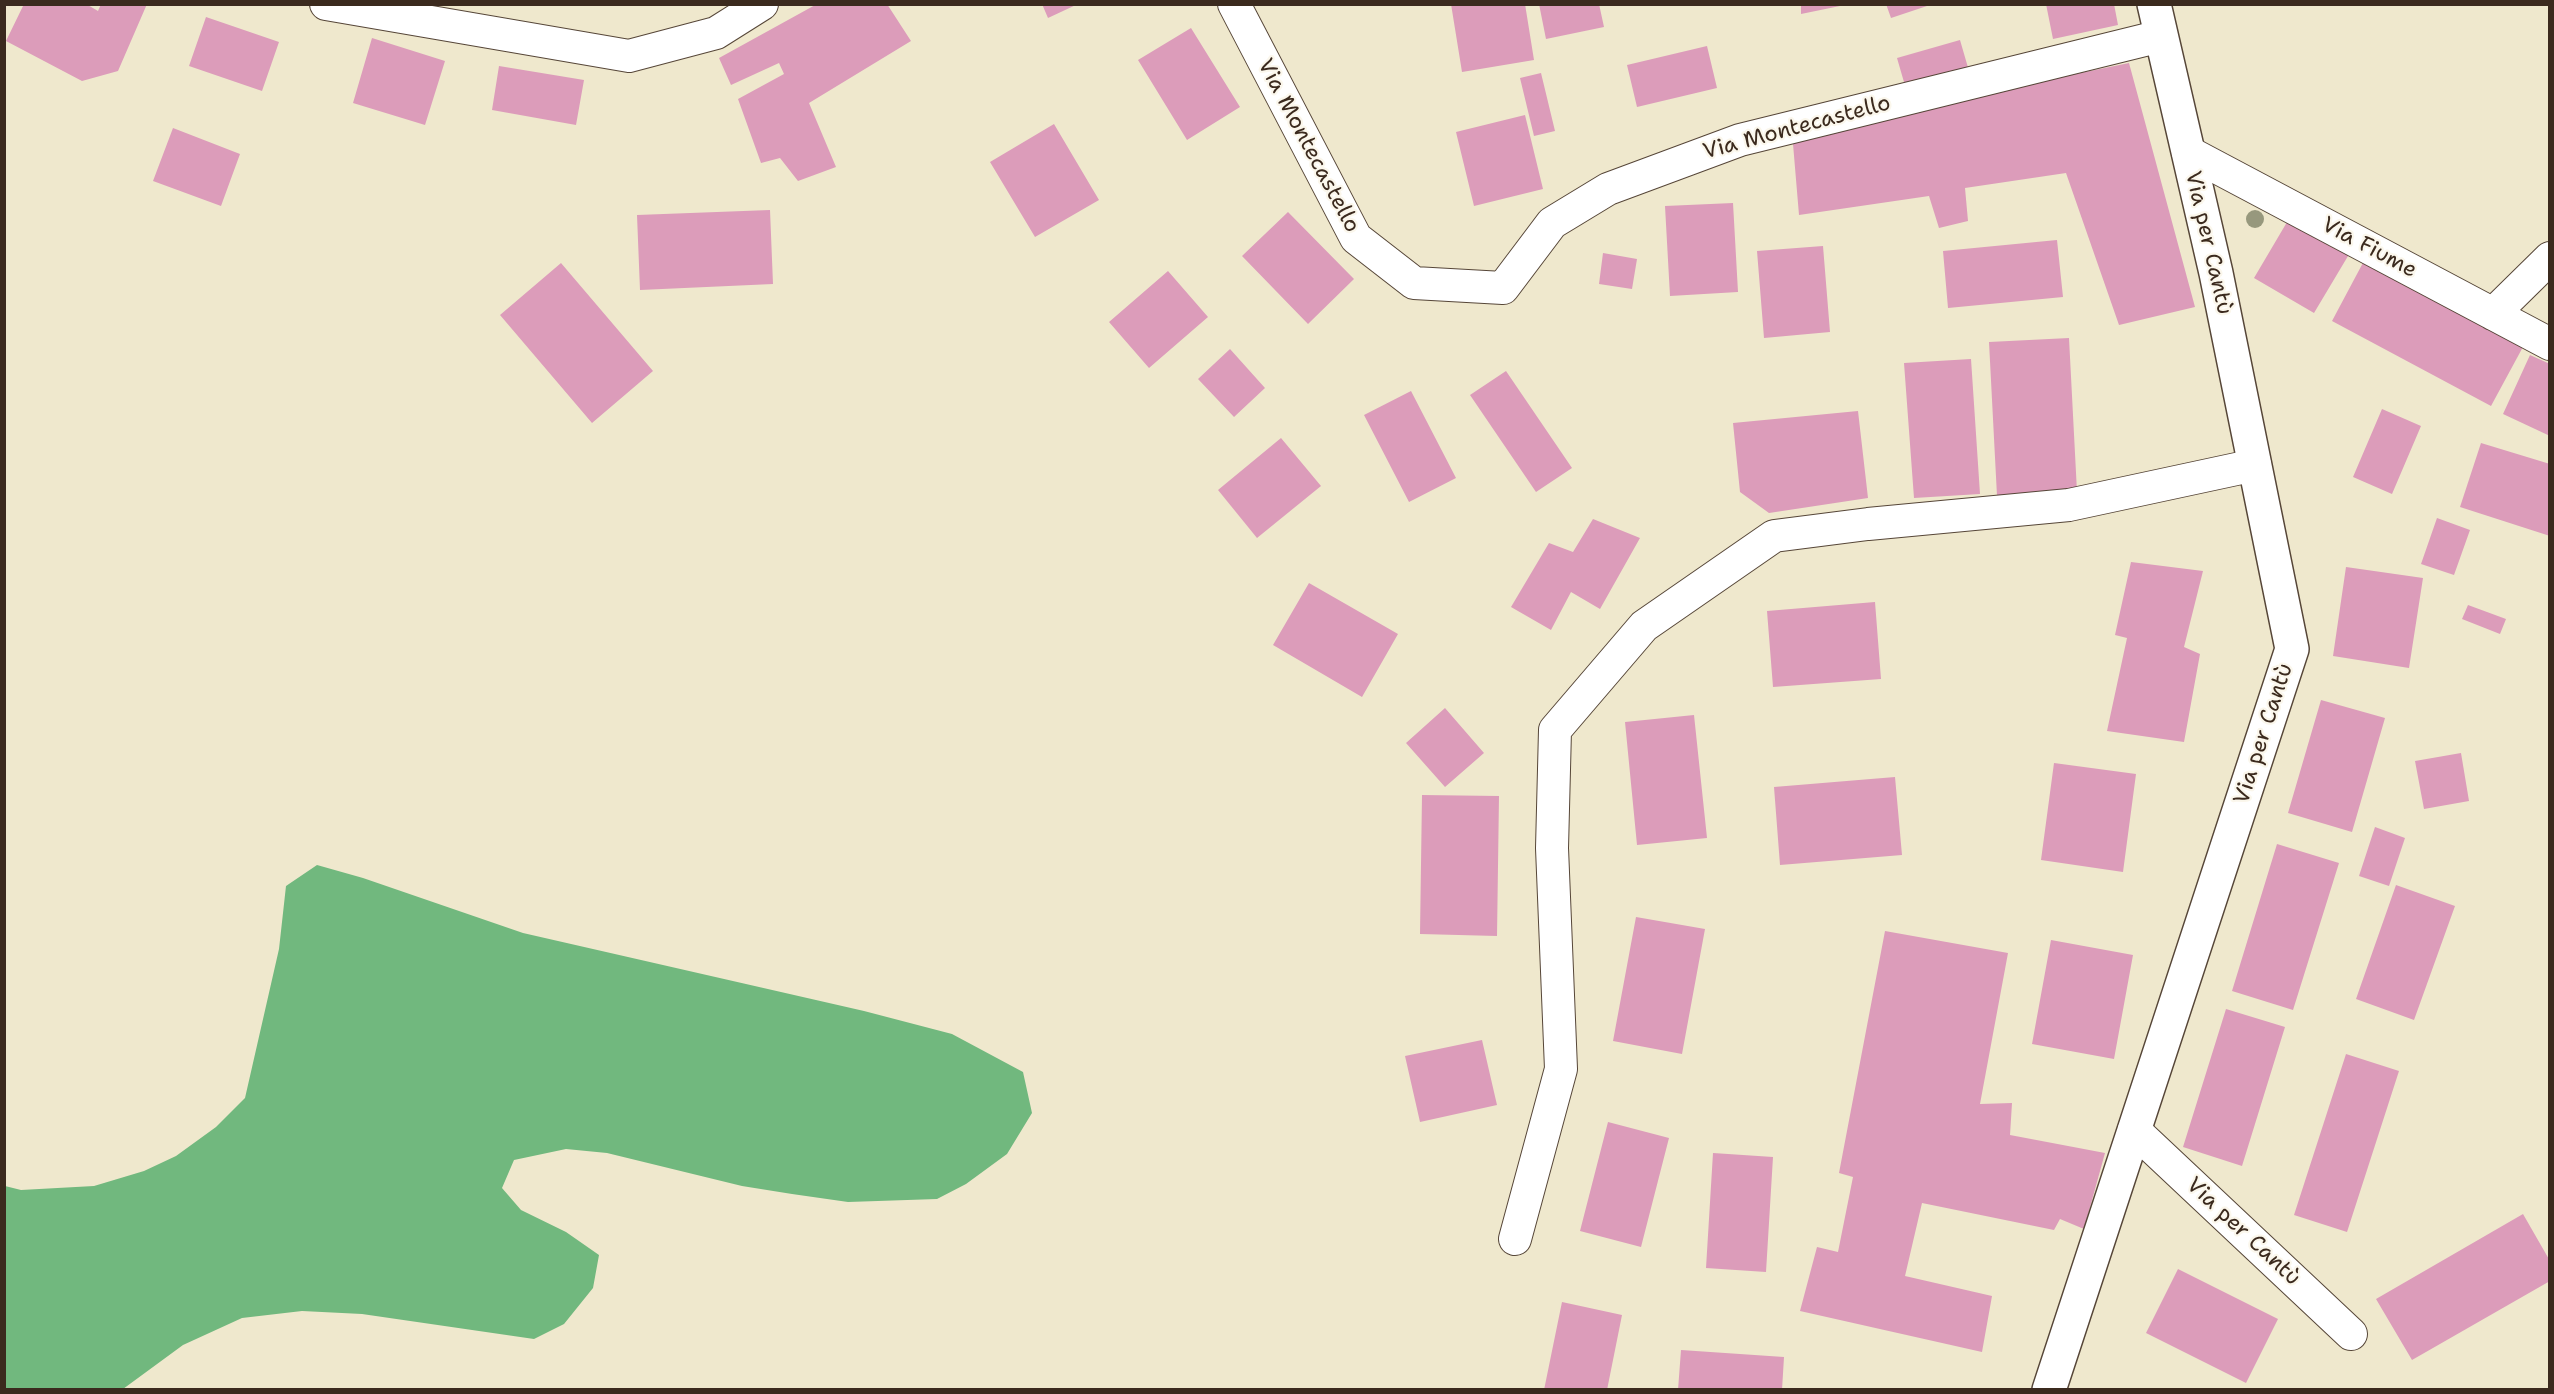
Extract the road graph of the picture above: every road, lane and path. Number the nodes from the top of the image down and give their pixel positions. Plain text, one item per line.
1 (326, 4) edge
2 (762, 4) edge
3 (1234, 4) edge
4 (2158, 20) edge
5 (2188, 152) junction
6 (2550, 258) edge
7 (2493, 314) junction
8 (2550, 344) edge
9 (2255, 465) junction
10 (2134, 1130) junction
11 (1515, 1239) dead end
12 (2351, 1334) dead end
13 (2049, 1389) edge

1 - 2 street
3 - 4 street, Via Montecastello
4 - 5 street, Via per Cantù
5 - 7 street, Via Fiume
5 - 9 street, Via per Cantù
6 - 7 street
7 - 8 street, Via Fiume
9 - 10 street, Via per Cantù
9 - 11 street
10 - 12 street, Via per Cantù
10 - 13 street, Via per Cantù

